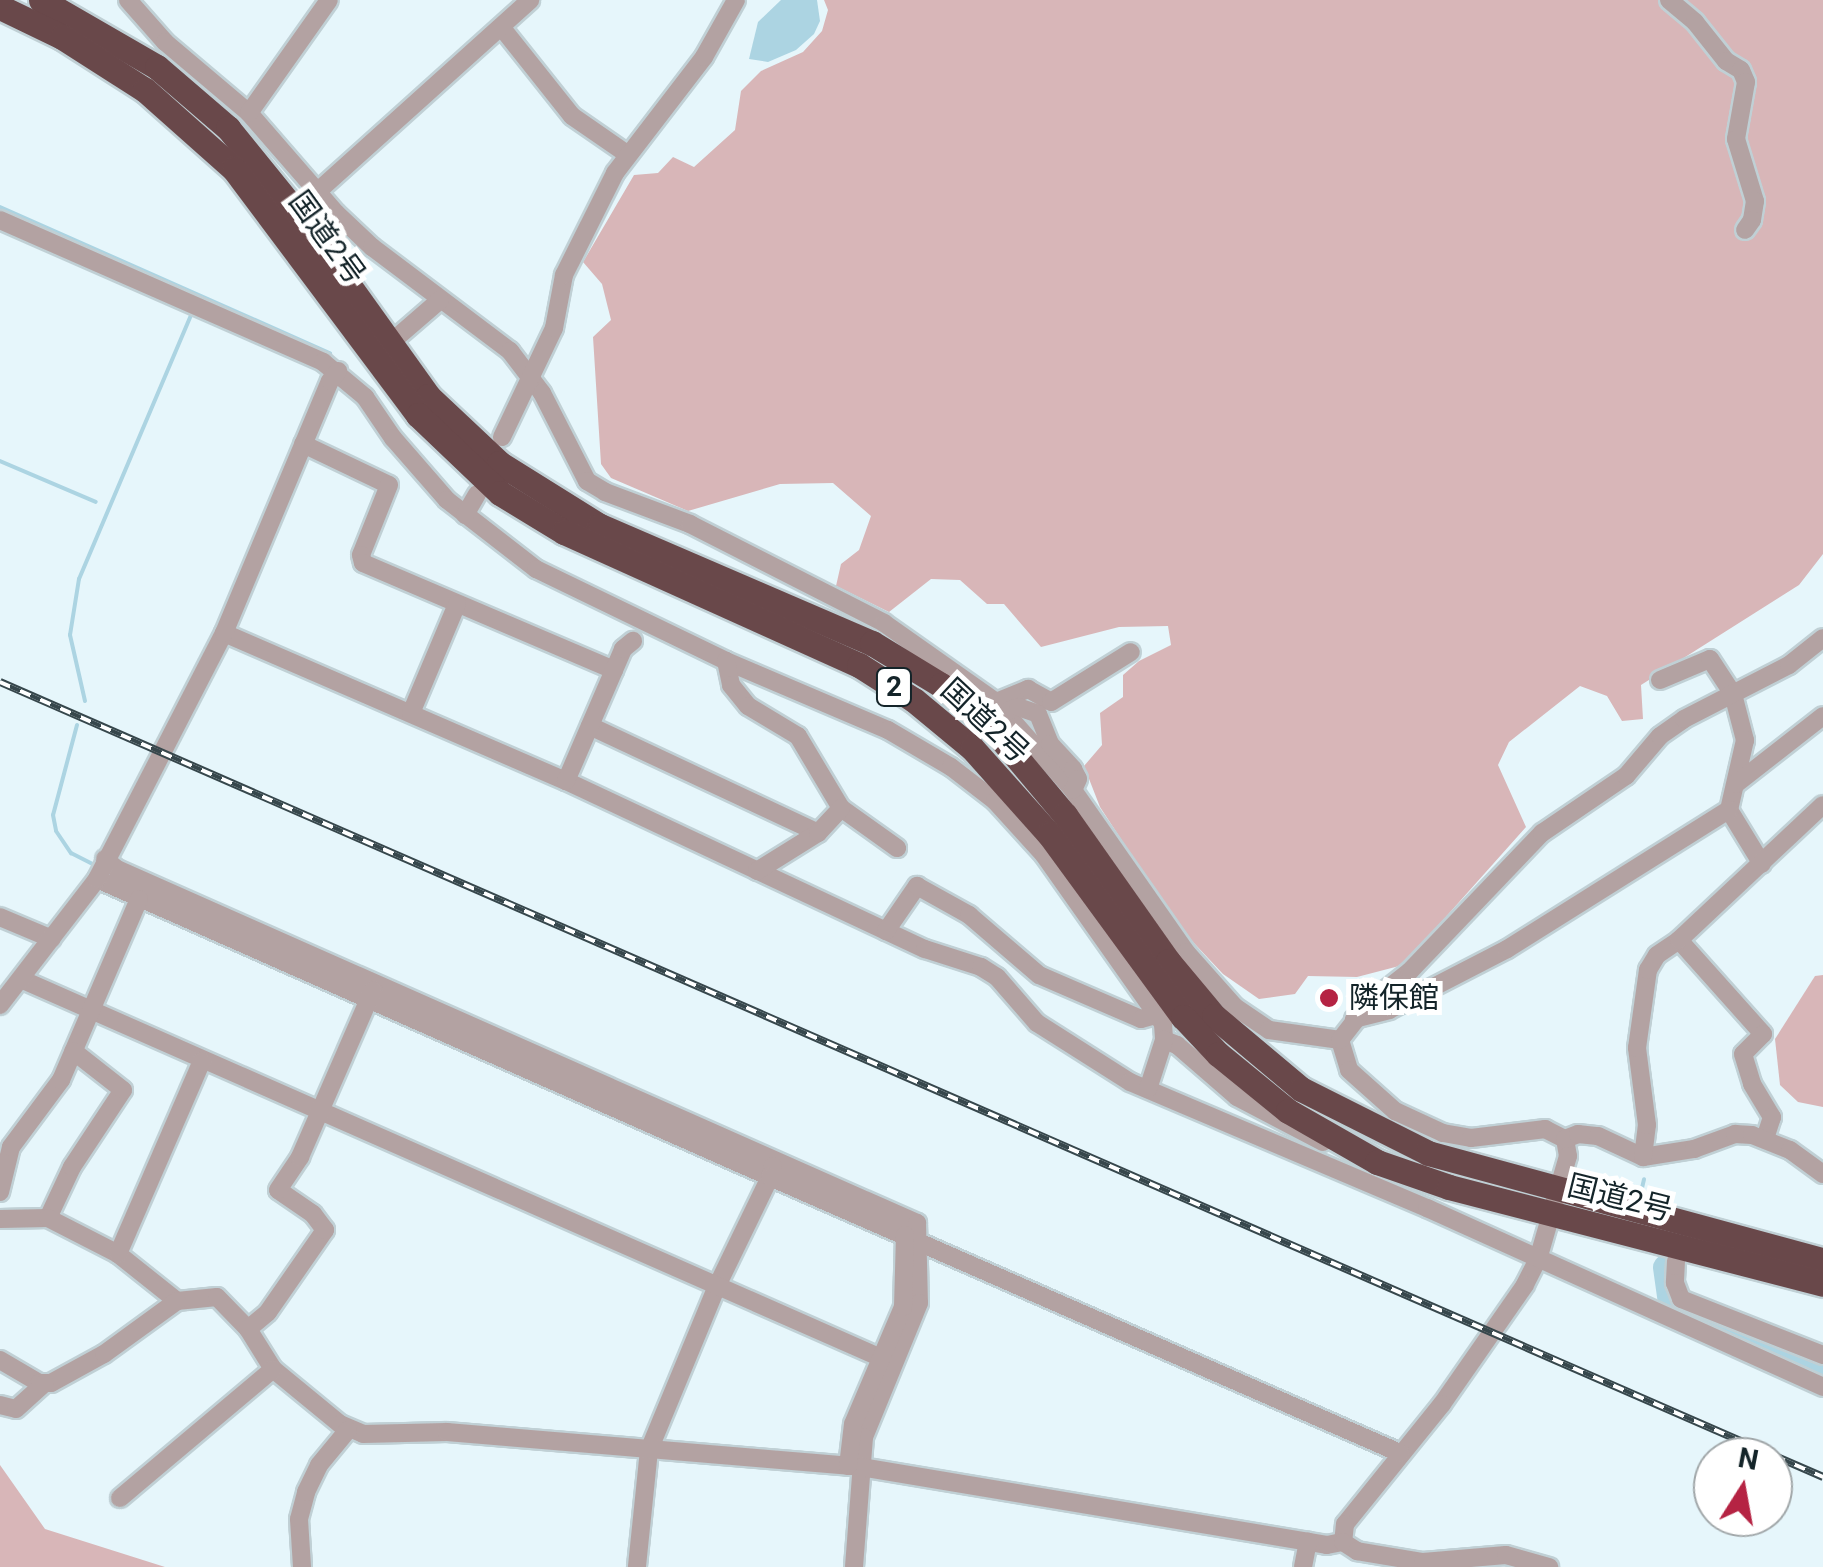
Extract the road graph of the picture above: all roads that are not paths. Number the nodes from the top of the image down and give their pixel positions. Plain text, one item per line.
1 (41, 0) edge
2 (128, 0) edge
3 (329, 0) edge
4 (530, 0) edge
5 (736, 0) edge
6 (1669, 0) edge
7 (0, 6) edge
8 (502, 28) junction
9 (250, 113) junction
10 (627, 154) junction
11 (317, 192) junction
12 (0, 220) edge
13 (1745, 230) dead end
14 (440, 300) junction
15 (388, 346) junction
16 (338, 371) junction
17 (533, 379) junction
18 (502, 437) dead end
19 (304, 444) junction
20 (477, 494) dead end
21 (465, 515) junction
22 (456, 604) junction
23 (224, 633) junction
24 (1823, 638) edge
25 (633, 641) dead end
26 (1131, 652) dead end
27 (726, 660) junction
28 (614, 670) junction
29 (1660, 680) dead end
30 (1733, 694) junction
31 (1002, 707) junction
32 (411, 712) junction
33 (1823, 716) edge
34 (590, 726) junction
35 (566, 781) junction
36 (1736, 784) junction
37 (1823, 805) edge
38 (842, 808) junction
39 (1730, 810) junction
40 (818, 833) junction
41 (897, 848) dead end
42 (1762, 864) junction
43 (101, 868) junction
44 (757, 871) junction
45 (139, 899) junction
46 (0, 917) edge
47 (886, 931) junction
48 (52, 939) junction
49 (1682, 944) junction
50 (23, 980) junction
51 (373, 991) junction
52 (0, 1005) edge
53 (92, 1010) junction
54 (1156, 1014) junction
55 (1354, 1019) junction
56 (1164, 1040) junction
57 (1340, 1040) junction
58 (73, 1051) junction
59 (202, 1061) junction
60 (1148, 1090) junction
61 (320, 1112) junction
62 (1566, 1139) junction
63 (1765, 1139) junction
64 (1348, 1148) junction
65 (1643, 1157) junction
66 (772, 1171) junction
67 (1823, 1174) edge
68 (0, 1192) edge
69 (1555, 1202) junction
70 (48, 1218) junction
71 (0, 1219) edge
72 (912, 1239) junction
73 (118, 1254) junction
74 (1538, 1259) junction
75 (1823, 1260) edge
76 (1676, 1261) dead end
77 (1823, 1284) edge
78 (717, 1286) junction
79 (177, 1301) junction
80 (1739, 1320) junction
81 (248, 1329) junction
82 (1729, 1344) junction
83 (1823, 1355) edge
84 (879, 1357) junction
85 (0, 1360) edge
86 (273, 1369) junction
87 (45, 1383) junction
88 (1823, 1387) edge
89 (0, 1406) edge
90 (348, 1430) junction
91 (649, 1450) junction
92 (1400, 1453) junction
93 (854, 1466) junction
94 (120, 1498) dead end
95 (1308, 1541) junction
96 (1344, 1542) junction
97 (1423, 1564) edge
98 (302, 1567) edge
99 (637, 1567) edge
100 (854, 1567) edge
101 (1303, 1567) edge
102 (1549, 1567) edge

1 - 15 highway, 国道2号 / 2
2 - 9 street
3 - 9 street
4 - 8 street
5 - 10 street
6 - 13 street
7 - 64 highway, 国道2号 / 2
8 - 10 street
8 - 11 street
9 - 11 street
10 - 17 street
11 - 14 street
12 - 16 street
14 - 15 street
14 - 17 street
15 - 69 highway, 国道2号 / 2
16 - 19 street
16 - 21 street
17 - 18 street
17 - 31 street
19 - 22 street
19 - 23 street
20 - 21 street
21 - 27 street
22 - 28 street
22 - 32 street
23 - 32 street
23 - 43 street
24 - 30 street
25 - 28 street
26 - 31 street
27 - 38 street
27 - 54 street
28 - 34 street
29 - 30 street
30 - 36 street
30 - 55 street
31 - 57 street
32 - 35 street
33 - 36 street
34 - 35 street
34 - 40 street
35 - 44 street
36 - 39 street
37 - 42 street
38 - 40 street
38 - 41 street
39 - 42 street
39 - 55 street
40 - 44 street
42 - 49 street
43 - 45 street
43 - 48 street
43 - 51 street
44 - 47 street
45 - 51 street
45 - 53 street
46 - 48 street
47 - 54 street
47 - 60 street
48 - 50 street
49 - 63 street
49 - 65 street
50 - 52 street
50 - 53 street
51 - 61 street
51 - 66 street
51 - 72 street
53 - 58 street
53 - 59 street
54 - 56 street
55 - 57 street
56 - 60 street
56 - 64 street
57 - 62 street
58 - 68 street
58 - 70 street
59 - 61 street
59 - 73 street
60 - 74 street
61 - 78 street
61 - 81 street
62 - 65 street
62 - 69 street
63 - 65 street
63 - 67 street
64 - 69 highway, 国道2号 / 2
66 - 72 street
66 - 78 street
69 - 74 street
69 - 75 highway, 国道2号 / 2
69 - 77 highway, 国道2号 / 2
70 - 71 street
70 - 73 street
72 - 84 street
72 - 92 street
72 - 93 street
73 - 79 street
74 - 82 street
74 - 92 street
76 - 80 street
78 - 84 street
78 - 91 street
79 - 81 street
79 - 87 street
80 - 82 street
80 - 83 street
81 - 86 street
82 - 88 street
84 - 93 street
85 - 87 street
86 - 90 street
86 - 94 street
87 - 89 street
90 - 91 street
90 - 98 street
91 - 93 street
91 - 99 street
92 - 96 street
93 - 95 street
93 - 100 street
95 - 96 street
95 - 101 street
96 - 97 street
97 - 102 street

